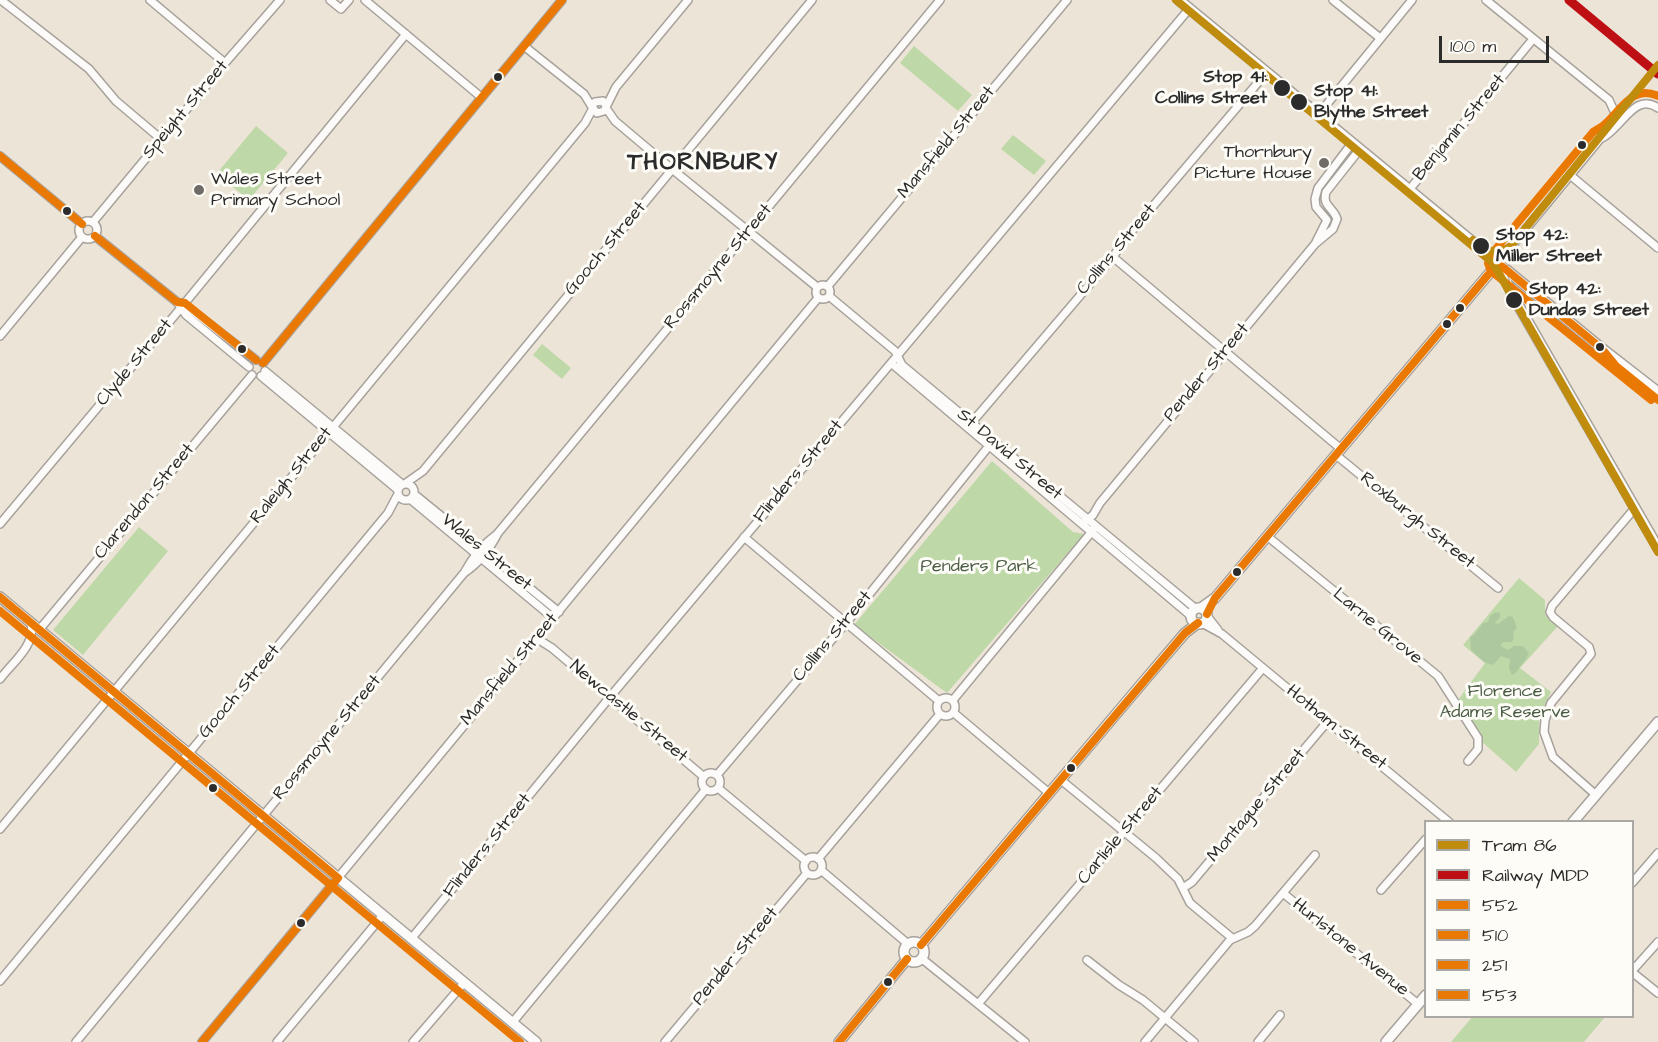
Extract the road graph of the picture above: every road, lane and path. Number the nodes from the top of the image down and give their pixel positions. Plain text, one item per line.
1 (1, 0) edge
2 (150, 0) edge
3 (280, 0) edge
4 (330, 0) edge
5 (349, 0) edge
6 (365, 0) edge
7 (562, 0) edge
8 (688, 0) edge
9 (812, 0) edge
10 (940, 0) edge
11 (1066, 0) edge
12 (1179, 0) edge
13 (1334, 0) edge
14 (1412, 0) edge
15 (1486, 0) edge
16 (1190, 9) junction
17 (405, 34) junction
18 (1380, 38) junction
19 (1533, 39) junction
20 (524, 46) junction
21 (225, 63) junction
22 (1267, 72) junction
23 (616, 87) junction
24 (1599, 92) junction
25 (482, 98) junction
26 (595, 104) junction
27 (1658, 108) edge
28 (603, 110) junction
29 (1318, 115) junction
30 (585, 123) junction
31 (1602, 137) junction
32 (161, 139) junction
33 (1356, 146) junction
34 (0, 156) edge
35 (672, 169) junction
36 (1570, 175) junction
37 (1409, 190) junction
38 (93, 222) junction
39 (81, 224) junction
40 (749, 230) junction
41 (95, 236) junction
42 (82, 237) junction
43 (1658, 248) edge
44 (1113, 257) junction
45 (1498, 263) junction
46 (828, 286) junction
47 (817, 287) junction
48 (829, 296) junction
49 (818, 298) junction
50 (181, 305) junction
51 (0, 336) edge
52 (1226, 352) junction
53 (897, 356) junction
54 (891, 363) junction
55 (249, 367) junction
56 (261, 367) junction
57 (252, 375) junction
58 (1652, 391) edge
59 (1658, 400) edge
60 (969, 425) junction
61 (331, 429) junction
62 (991, 443) junction
63 (1339, 452) junction
64 (423, 471) junction
65 (401, 488) junction
66 (411, 496) junction
67 (1635, 508) junction
68 (388, 513) junction
69 (1085, 521) junction
70 (0, 524) edge
71 (1094, 530) junction
72 (1267, 536) junction
73 (744, 537) junction
74 (1658, 548) edge
75 (481, 554) junction
76 (1498, 588) dead end
77 (0, 597) edge
78 (559, 612) junction
79 (1199, 616) junction
80 (553, 618) junction
81 (846, 623) junction
82 (35, 627) junction
83 (538, 636) junction
84 (1263, 668) junction
85 (0, 679) edge
86 (114, 693) junction
87 (609, 697) junction
88 (953, 700) junction
89 (939, 701) junction
90 (954, 712) junction
91 (940, 714) junction
92 (1328, 721) junction
93 (1658, 722) edge
94 (188, 754) junction
95 (1468, 761) dead end
96 (717, 775) junction
97 (704, 777) junction
98 (1060, 780) junction
99 (718, 788) junction
100 (706, 789) junction
101 (1049, 793) junction
102 (1596, 795) junction
103 (263, 816) junction
104 (1445, 820) edge
105 (1575, 820) edge
106 (0, 829) edge
107 (1124, 832) junction
108 (1424, 840) edge
109 (1658, 853) edge
110 (1315, 855) dead end
111 (818, 859) junction
112 (806, 861) junction
113 (821, 870) junction
114 (807, 873) junction
115 (338, 878) junction
116 (1634, 881) edge
117 (1183, 888) junction
118 (1381, 890) dead end
119 (1283, 893) junction
120 (383, 915) junction
121 (1232, 938) junction
122 (411, 939) junction
123 (1658, 942) edge
124 (908, 944) junction
125 (921, 945) junction
126 (921, 958) junction
127 (907, 959) junction
128 (1087, 960) dead end
129 (1634, 970) edge
130 (1634, 974) edge
131 (0, 981) edge
132 (464, 983) junction
133 (1658, 993) edge
134 (1424, 996) edge
135 (978, 1004) junction
136 (1418, 1004) junction
137 (1280, 1015) dead end
138 (1166, 1018) junction
139 (512, 1023) junction
140 (76, 1042) edge
141 (202, 1042) edge
142 (278, 1042) edge
143 (413, 1042) edge
144 (536, 1042) edge
145 (665, 1042) edge
146 (839, 1042) edge
147 (1024, 1042) edge
148 (1145, 1042) edge
149 (1194, 1042) edge
150 (1258, 1042) edge
151 (1386, 1042) edge

1 - 32 street
2 - 21 street
3 - 21 street, Speight Street
4 - 5 street
6 - 17 street
7 - 20 street
8 - 23 street, Raleigh Street
9 - 35 street, Gooch Street
10 - 40 street, Rossmoyne Street
11 - 46 street, Mansfield Street
12 - 16 street
13 - 18 street
14 - 18 street
15 - 19 street
16 - 22 street
16 - 53 street, Flinders Street
17 - 25 street
17 - 50 street, Clyde Street
18 - 29 street
19 - 24 street
19 - 37 street, Benjamin Street
20 - 25 street
20 - 26 street
21 - 32 street, Speight Street
22 - 29 street
22 - 44 street, Collins Street
23 - 26 street, Raleigh Street
23 - 28 street, Raleigh Street
24 - 31 street
24 - 31 street
25 - 56 street
26 - 28 street
26 - 28 street
26 - 30 street, Raleigh Street
27 - 31 street
28 - 30 street, Raleigh Street
28 - 35 street
29 - 33 street
30 - 61 street, Raleigh Street
31 - 36 street
32 - 38 street, Speight Street
33 - 37 street
33 - 52 street, Pender Street
34 - 39 street
35 - 40 street
35 - 64 street, Gooch Street
36 - 43 street
36 - 45 street
37 - 45 street
38 - 39 street
38 - 41 street
39 - 42 street
40 - 47 street
40 - 75 street, Rossmoyne Street
41 - 42 street
41 - 50 street
42 - 51 street
44 - 52 street, Roxburgh Street
44 - 60 street, Collins Street
45 - 58 street
45 - 63 street
45 - 67 street
46 - 47 street
46 - 48 street
47 - 49 street
48 - 49 street
48 - 53 street, St David Street
49 - 78 street, Mansfield Street
50 - 55 street
50 - 56 street
50 - 70 street, Clyde Street
52 - 63 street, Roxburgh Street
52 - 69 street, Pender Street
53 - 54 street, Flinders Street
53 - 60 street, St David Street
54 - 60 street, St David Street
54 - 73 street, Flinders Street
55 - 56 street
55 - 57 street
56 - 57 street
56 - 61 street
57 - 82 street, Clarendon Street
58 - 59 street
60 - 62 street, St David Street
61 - 65 street
61 - 86 street, Raleigh Street
62 - 69 street, St David Street
62 - 81 street, Collins Street
63 - 72 street
63 - 76 street, Roxburgh Street
64 - 65 street, Gooch Street
64 - 66 street, Gooch Street
65 - 66 street
65 - 66 street
65 - 68 street, Gooch Street
66 - 68 street, Gooch Street
66 - 75 street, Wales Street
67 - 74 street
67 - 102 street
68 - 94 street, Gooch Street
69 - 71 street, St David Street
71 - 79 street, St David Street
71 - 88 street
72 - 79 street
72 - 95 street, Larne Grove
73 - 81 street
73 - 87 street, Flinders Street
75 - 78 street, Wales Street
75 - 80 street, Wales Street
75 - 103 street, Rossmoyne Street
77 - 82 street
78 - 80 street, Mansfield Street
79 - 84 street, Hotham Street
79 - 98 street
80 - 83 street, Mansfield Street
81 - 89 street
81 - 96 street, Collins Street
82 - 85 street
82 - 86 street
83 - 87 street, Newcastle Street
83 - 115 street, Mansfield Street
84 - 92 street, Hotham Street
84 - 107 street, Carlisle Street
86 - 94 street
86 - 106 street, Raleigh Street
87 - 97 street, Newcastle Street
87 - 122 street, Flinders Street
88 - 89 street
88 - 90 street
89 - 91 street
90 - 91 street
90 - 101 street
91 - 111 street
92 - 104 street, Hotham Street
92 - 117 street, Montague Street
93 - 102 street
94 - 103 street
94 - 131 street, Gooch Street
96 - 97 street
96 - 99 street
97 - 100 street
98 - 101 street
98 - 107 street
99 - 100 street
99 - 112 street
100 - 139 street
101 - 125 street
102 - 105 street
103 - 115 street
103 - 140 street, Rossmoyne Street
107 - 117 street
107 - 135 street, Carlisle Street
108 - 118 street
109 - 116 street
110 - 119 street
111 - 112 street
111 - 113 street
112 - 114 street
113 - 114 street
113 - 124 street
114 - 145 street, Pender Street
115 - 120 street
115 - 141 street, Mansfield Street
117 - 121 street
119 - 121 street
119 - 136 street, Hurlstone Avenue
120 - 122 street
120 - 142 street
121 - 138 street
122 - 132 street
123 - 129 street
124 - 125 street
124 - 127 street
125 - 126 street
126 - 127 street
126 - 135 street
127 - 146 street
128 - 138 street
130 - 133 street
132 - 139 street
132 - 143 street
134 - 136 street
135 - 147 street
136 - 151 street
137 - 150 street
138 - 148 street
138 - 149 street
139 - 144 street

